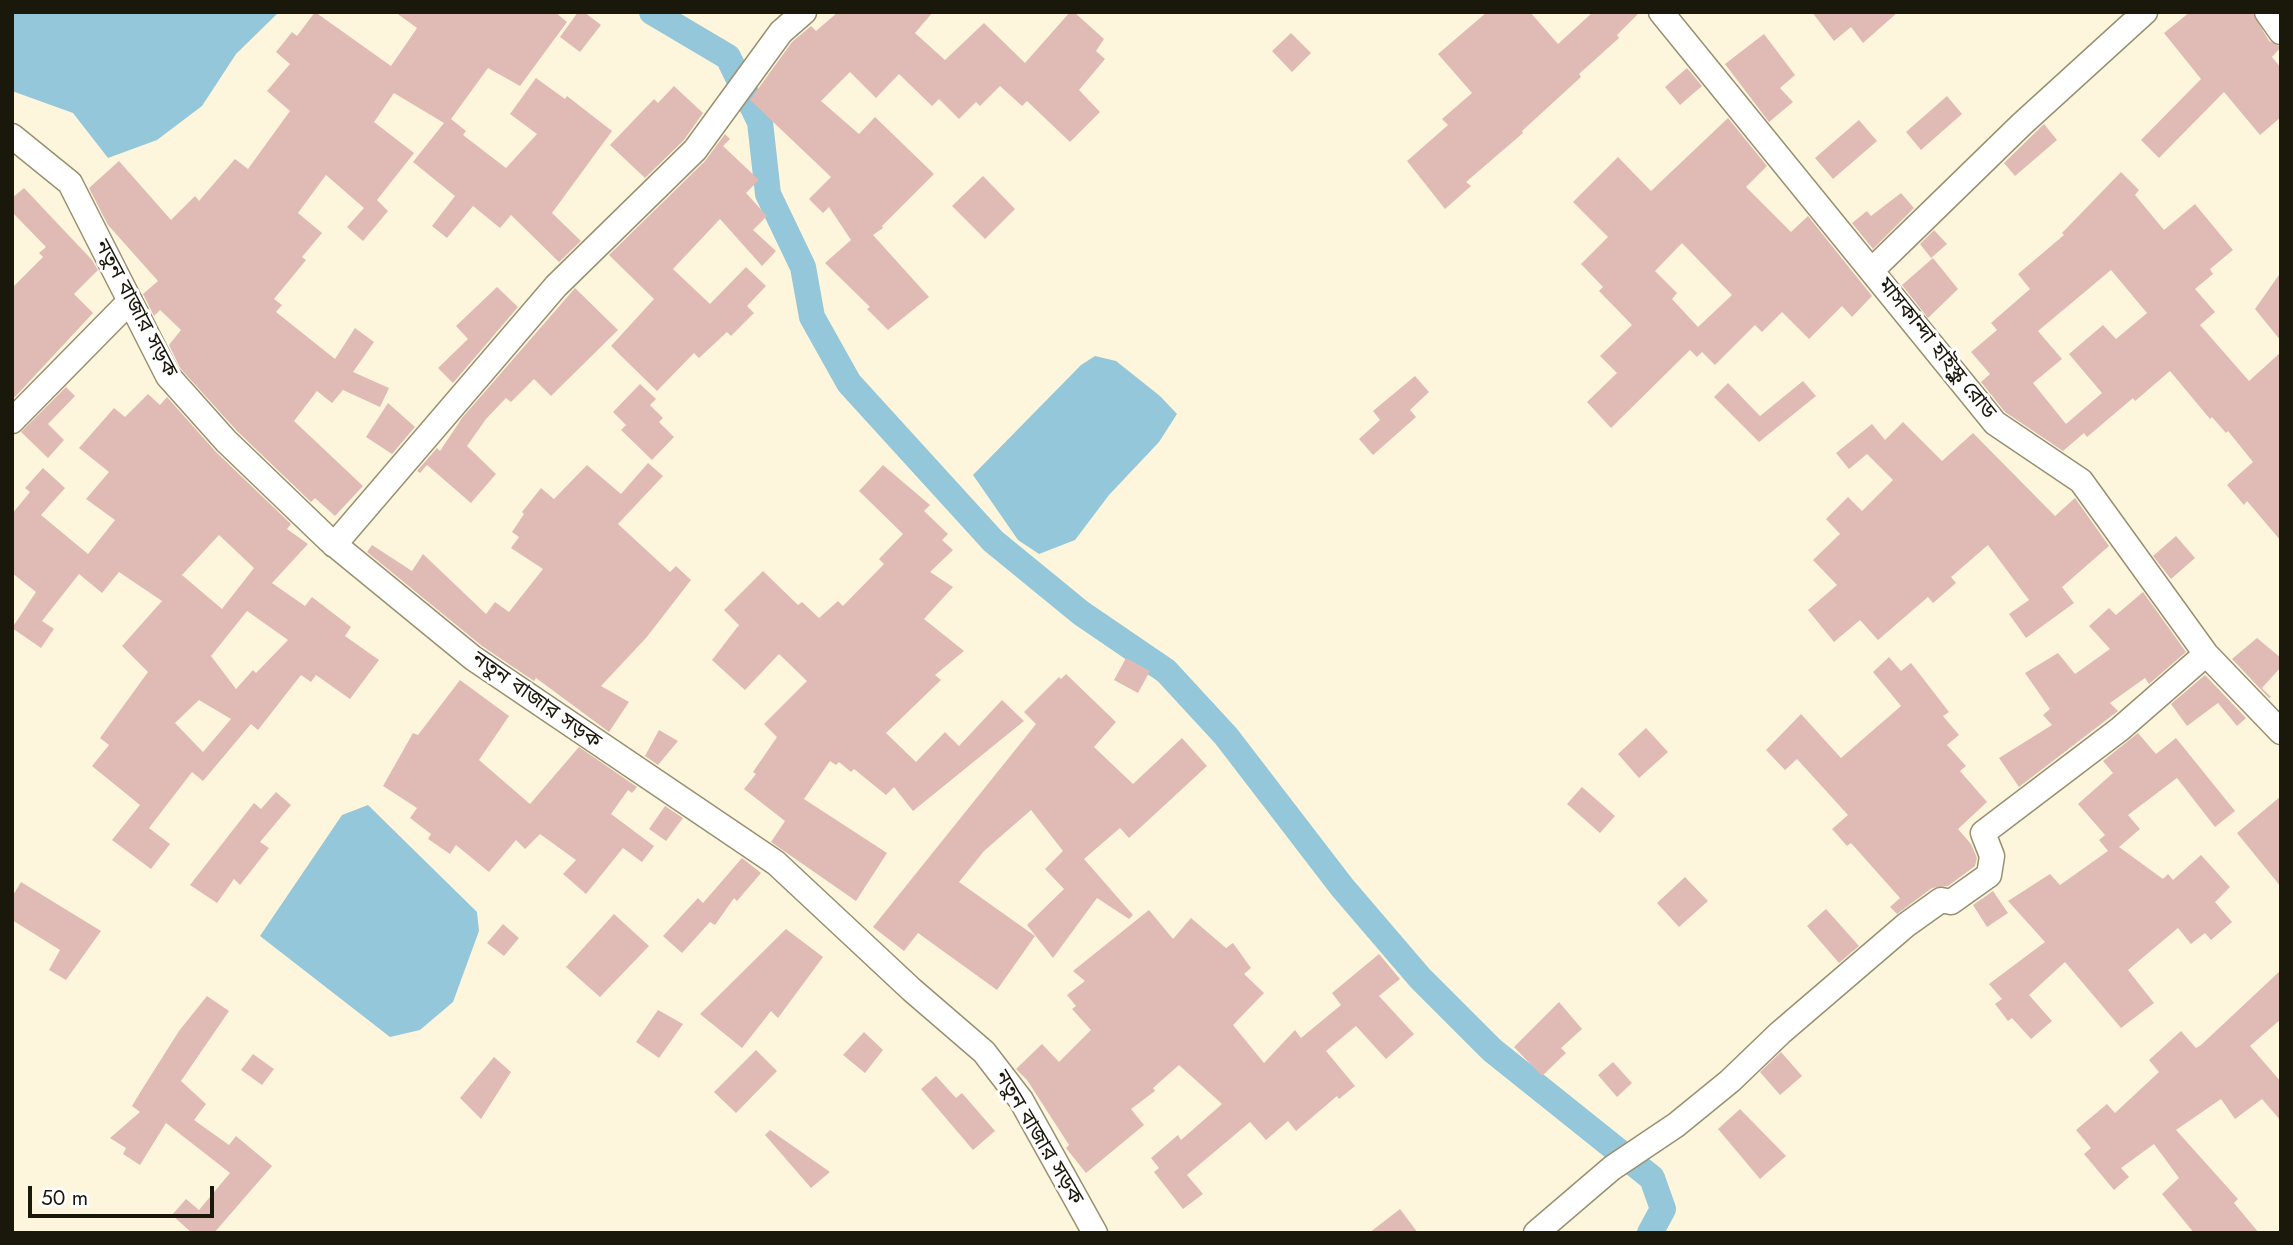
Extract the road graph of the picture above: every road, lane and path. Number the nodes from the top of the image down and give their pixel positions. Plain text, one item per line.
1 (804, 12) edge
2 (1661, 12) edge
3 (2145, 12) edge
4 (2267, 12) edge
5 (2281, 32) edge
6 (12, 136) edge
7 (1872, 270) junction
8 (130, 301) junction
9 (12, 421) edge
10 (334, 545) junction
11 (2206, 654) junction
12 (2281, 732) edge
13 (1095, 1233) edge
14 (1536, 1233) edge

1 - 10 street
2 - 7 street, মাসকান্দা হাইস্কুল রোড
3 - 7 street
4 - 5 street
6 - 8 street, নতুন বাজার সড়ক
7 - 11 street, মাসকান্দা হাইস্কুল রোড
8 - 9 street
8 - 10 street, নতুন বাজার সড়ক
10 - 13 street, নতুন বাজার সড়ক
11 - 12 street, মাসকান্দা হাইস্কুল রোড
11 - 14 street

